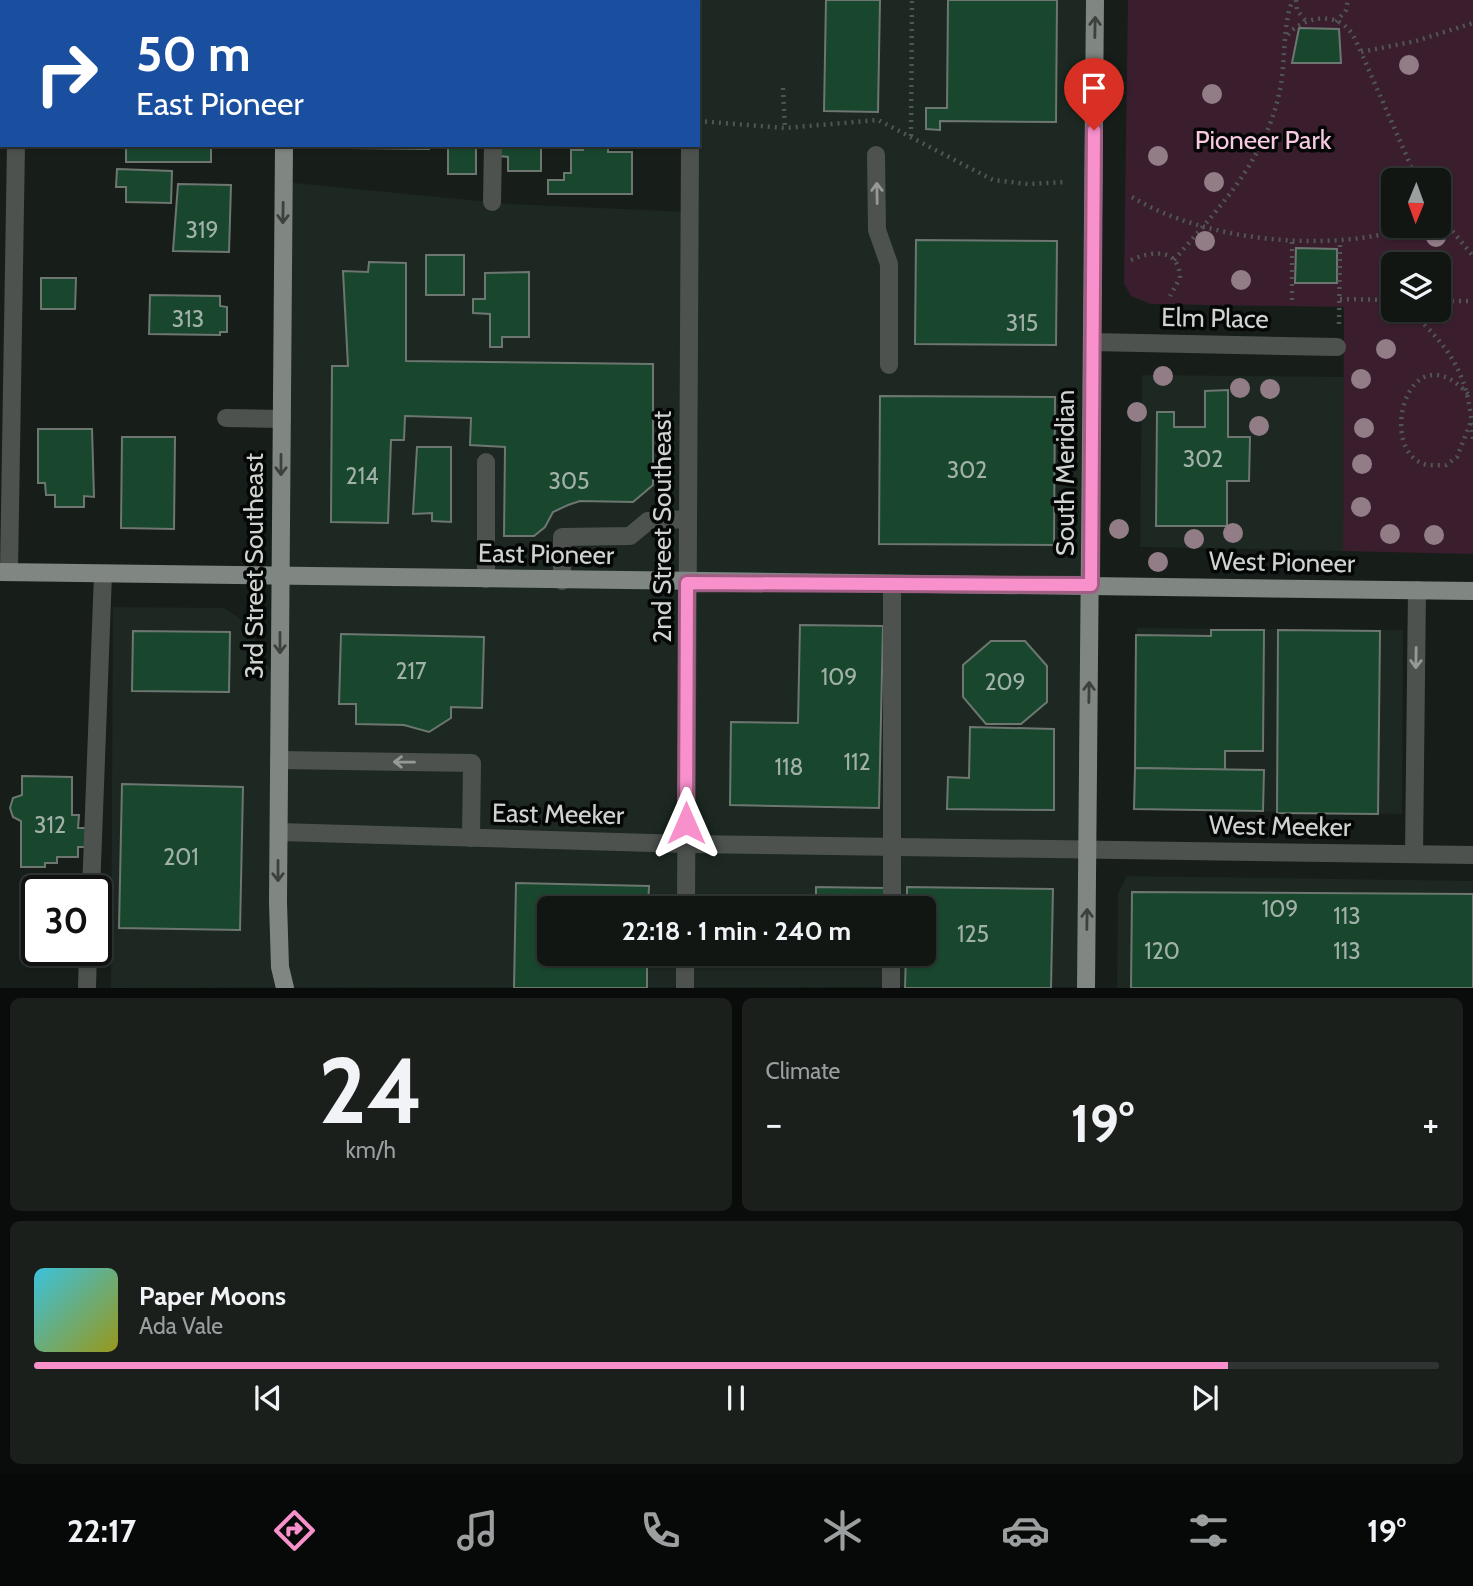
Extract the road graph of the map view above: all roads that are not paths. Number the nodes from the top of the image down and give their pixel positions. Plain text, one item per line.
1 (1095, 0) edge
2 (16, 147) edge
3 (284, 147) edge
4 (493, 147) edge
5 (690, 147) edge
6 (876, 155) dead end
7 (492, 202) dead end
8 (1092, 342) junction
9 (1337, 347) road end
10 (889, 365) dead end
11 (226, 418) dead end
12 (282, 419) junction
13 (486, 462) dead end
14 (688, 519) junction
15 (5, 572) edge
16 (103, 573) junction
17 (280, 575) junction
18 (486, 579) junction
19 (562, 581) junction
20 (687, 583) junction
21 (892, 584) junction
22 (1091, 585) junction
23 (1417, 590) junction
24 (1473, 591) edge
25 (279, 760) junction
26 (279, 832) junction
27 (471, 838) junction
28 (686, 844) junction
29 (892, 847) junction
30 (1087, 850) junction
31 (1414, 854) junction
32 (1473, 855) edge
33 (92, 875) edge
34 (686, 896) edge
35 (892, 896) edge
36 (88, 966) edge
37 (685, 966) edge
38 (891, 966) edge
39 (87, 988) edge
40 (285, 988) edge
41 (685, 988) edge
42 (891, 988) edge
43 (1086, 988) edge

8 -> 1 main road, South Meridian
2 - 15 street
3 -> 12 main road, 3rd Street Southeast
4 - 7 street
5 - 14 street, 2nd Street Southeast
10 -> 6 street
8 - 9 street, Elm Place
8 - 22 main road, South Meridian
11 - 12 street
12 -> 17 main road, 3rd Street Southeast
13 - 18 street
14 - 19 street
14 - 20 street, 2nd Street Southeast
15 - 16 main road, East Pioneer
16 - 17 main road, East Pioneer
16 - 33 street
17 - 18 main road, East Pioneer
17 -> 25 main road, 3rd Street Southeast
18 - 19 main road, East Pioneer
19 - 20 main road, East Pioneer
20 - 21 main road, East Pioneer
20 - 28 street, 2nd Street Southeast
21 - 22 main road, East Pioneer
21 - 29 street
22 - 23 main road, West Pioneer
30 -> 22 main road, South Meridian
23 - 24 main road, West Pioneer
23 -> 31 street
25 - 26 main road, 3rd Street Southeast
27 -> 25 street
26 - 27 street, East Meeker
26 -> 40 main road, 3rd Street Southeast
27 - 28 street, East Meeker
28 - 29 street, East Meeker
28 - 34 street, 2nd Street Southeast
29 - 30 street, East Meeker
29 - 35 street
30 - 31 street, West Meeker
43 -> 30 main road, South Meridian
31 - 32 street, West Meeker
36 - 39 street
37 - 41 street
38 - 42 street

